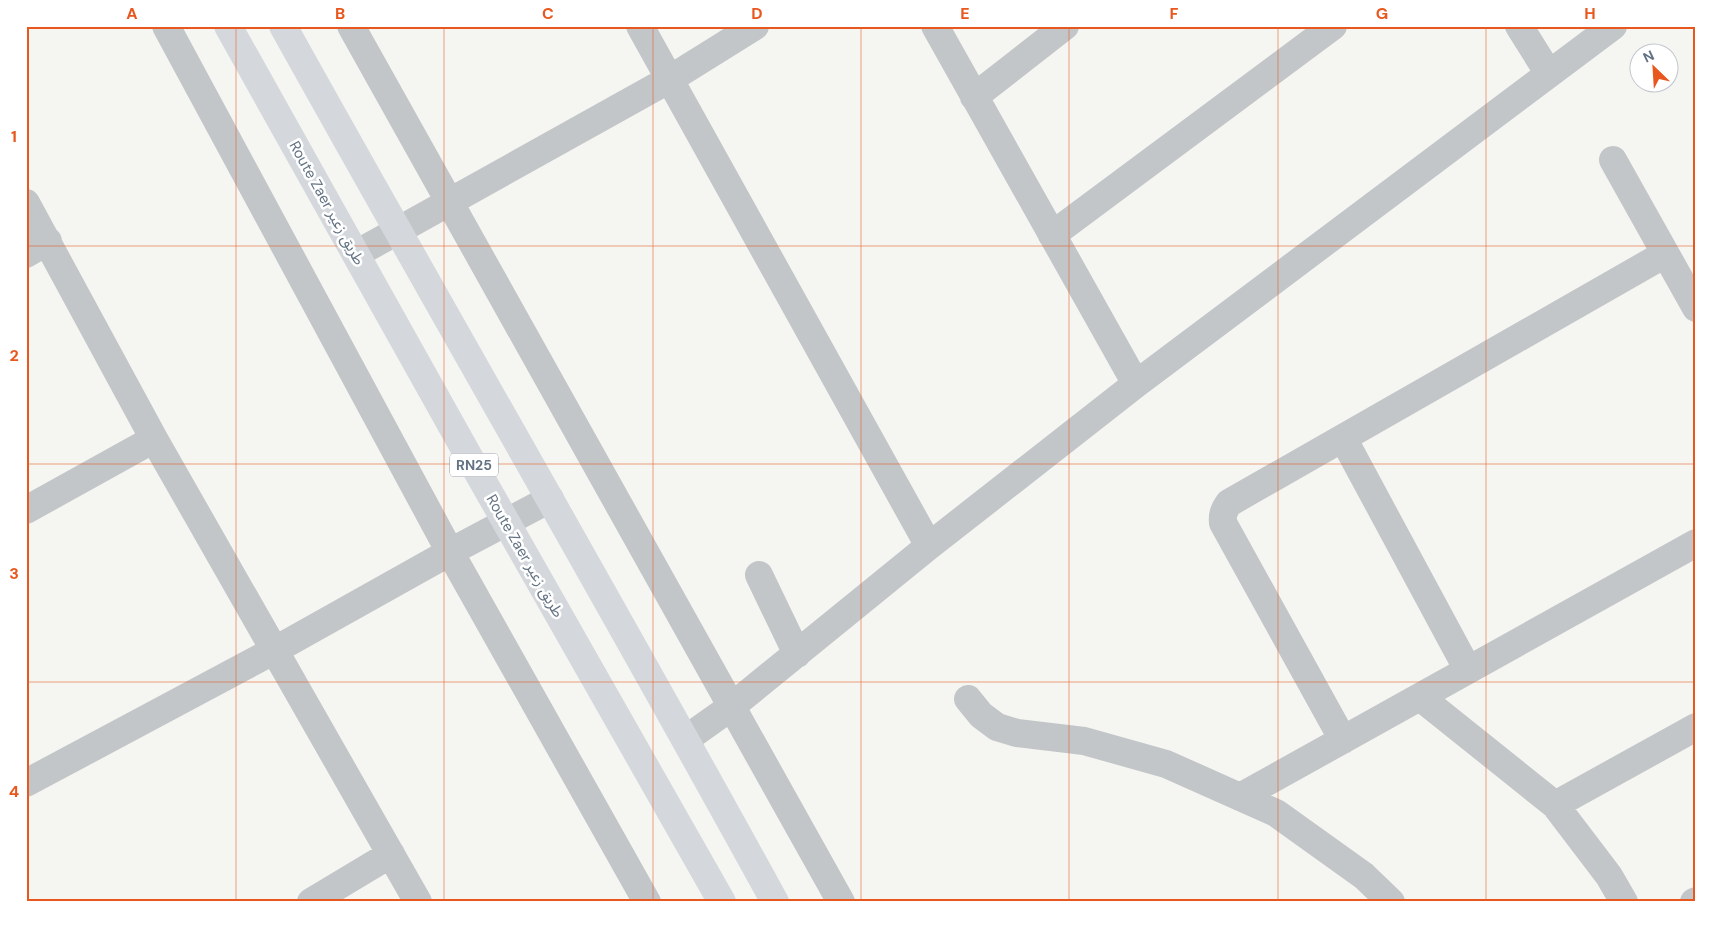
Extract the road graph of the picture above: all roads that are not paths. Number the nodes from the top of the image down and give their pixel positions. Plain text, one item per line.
1 (166, 26) edge
2 (228, 26) edge
3 (283, 26) edge
4 (350, 26) edge
5 (640, 26) edge
6 (755, 26) edge
7 (935, 26) edge
8 (1065, 26) edge
9 (1333, 26) edge
10 (1519, 26) edge
11 (1613, 26) edge
12 (1549, 74) junction
13 (670, 79) junction
14 (974, 96) junction
15 (1612, 160) dead end
16 (449, 202) junction
17 (26, 203) edge
18 (397, 231) junction
19 (1052, 235) junction
20 (37, 248) edge
21 (356, 254) junction
22 (1665, 254) junction
23 (1696, 308) edge
24 (1136, 384) junction
25 (154, 438) junction
26 (1343, 438) junction
27 (550, 499) junction
28 (26, 510) edge
29 (506, 522) junction
30 (1696, 543) edge
31 (929, 546) junction
32 (450, 552) junction
33 (759, 576) dead end
34 (275, 650) junction
35 (797, 654) junction
36 (1468, 670) junction
37 (1420, 697) junction
38 (968, 699) dead end
39 (731, 707) junction
40 (1696, 727) edge
41 (686, 739) junction
42 (1342, 740) junction
43 (26, 782) edge
44 (1240, 797) junction
45 (1555, 805) junction
46 (391, 854) junction
47 (311, 902) edge
48 (418, 902) edge
49 (648, 902) edge
50 (722, 902) edge
51 (775, 902) edge
52 (841, 902) edge
53 (1392, 902) edge
54 (1624, 902) edge

1 - 32 street
2 - 21 main road, Route Zaer طريق زعير / RN25
3 - 18 main road
4 - 16 street
5 - 13 street
6 - 13 street
7 - 14 street
8 - 14 street
9 - 19 street
10 - 12 street
11 - 12 street
12 - 24 street
13 - 16 street
13 - 31 street
14 - 19 street
15 - 22 street
16 - 18 street
16 - 39 street
17 - 20 street
18 - 21 street
18 - 27 main road
19 - 24 street
20 - 25 street
21 - 29 main road, Route Zaer طريق زعير / RN25
22 - 23 street
22 - 26 street
24 - 31 street
25 - 28 street
25 - 34 street
26 - 36 street
26 - 42 street
27 - 29 street
27 - 41 main road
29 - 32 street
29 - 50 main road, Route Zaer طريق زعير / RN25
30 - 36 street
31 - 35 street
32 - 34 street
32 - 49 street
33 - 35 street
34 - 43 street
34 - 46 street
35 - 39 street
36 - 37 street
37 - 42 street
37 - 45 street
38 - 44 street
39 - 41 street
39 - 52 street
40 - 45 street
41 - 51 main road
42 - 44 street
44 - 53 street
45 - 54 street
46 - 47 street
46 - 48 street

